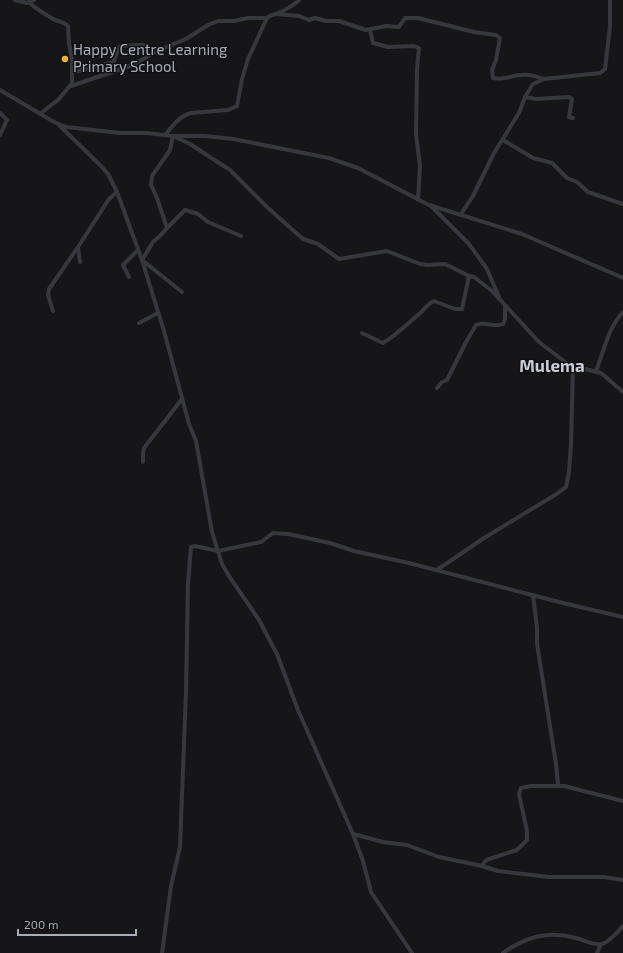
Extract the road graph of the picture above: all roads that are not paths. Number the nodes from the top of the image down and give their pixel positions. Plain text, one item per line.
1 (15, 0) edge
2 (299, 0) edge
3 (610, 0) edge
4 (32, 1) edge
5 (276, 14) junction
6 (268, 18) junction
7 (370, 30) junction
8 (144, 45) dead end
9 (72, 73) junction
10 (544, 79) junction
11 (71, 86) junction
12 (0, 90) edge
13 (525, 96) junction
14 (0, 113) edge
15 (40, 114) junction
16 (572, 118) dead end
17 (59, 125) junction
18 (166, 134) junction
19 (0, 135) edge
20 (173, 136) junction
21 (503, 140) junction
22 (117, 192) junction
23 (418, 200) junction
24 (623, 204) edge
25 (429, 205) junction
26 (460, 214) junction
27 (167, 228) junction
28 (241, 236) dead end
29 (78, 247) junction
30 (138, 250) junction
31 (142, 260) junction
32 (80, 262) dead end
33 (469, 276) junction
34 (129, 277) dead end
35 (623, 278) edge
36 (182, 292) dead end
37 (500, 301) junction
38 (505, 306) junction
39 (53, 311) dead end
40 (623, 312) edge
41 (158, 313) junction
42 (140, 323) dead end
43 (362, 333) dead end
44 (573, 366) junction
45 (596, 371) junction
46 (437, 388) dead end
47 (623, 392) edge
48 (182, 399) junction
49 (143, 462) dead end
50 (218, 551) junction
51 (438, 570) junction
52 (533, 595) junction
53 (623, 617) edge
54 (558, 785) junction
55 (623, 801) edge
56 (353, 834) junction
57 (482, 866) junction
58 (623, 880) edge
59 (623, 926) edge
60 (601, 944) junction
61 (162, 953) edge
62 (412, 953) edge
63 (504, 953) edge
64 (597, 953) edge

1 - 4 street
2 - 5 street
3 - 10 street
4 - 9 street
5 - 6 street
5 - 7 street
6 - 11 street
6 - 18 street
7 - 10 street
7 - 23 street
8 - 9 street
9 - 11 street
10 - 13 street
11 - 15 street
12 - 15 street
13 - 16 street
13 - 21 street
14 - 19 street
15 - 17 street
17 - 18 street
17 - 22 street
18 - 20 street
20 - 23 street
20 - 27 street
20 - 33 street
21 - 24 street
21 - 26 street
22 - 29 street
22 - 30 street
23 - 25 street
25 - 26 street
25 - 37 street
26 - 35 street
27 - 28 street
27 - 31 street
29 - 32 street
29 - 39 street
30 - 31 street
30 - 34 street
31 - 36 street
31 - 41 street
33 - 37 street
33 - 43 street
37 - 38 street
38 - 44 street
38 - 46 street
40 - 45 street
41 - 42 street
41 - 48 street
44 - 45 street
44 - 51 street
45 - 47 street
48 - 49 street
48 - 50 street
50 - 51 street
50 - 56 street
50 - 61 street
51 - 52 street
52 - 53 street
52 - 54 street
54 - 55 street
54 - 57 street
56 - 57 street
56 - 62 street
57 - 58 street
59 - 60 street
60 - 63 street
60 - 64 street

